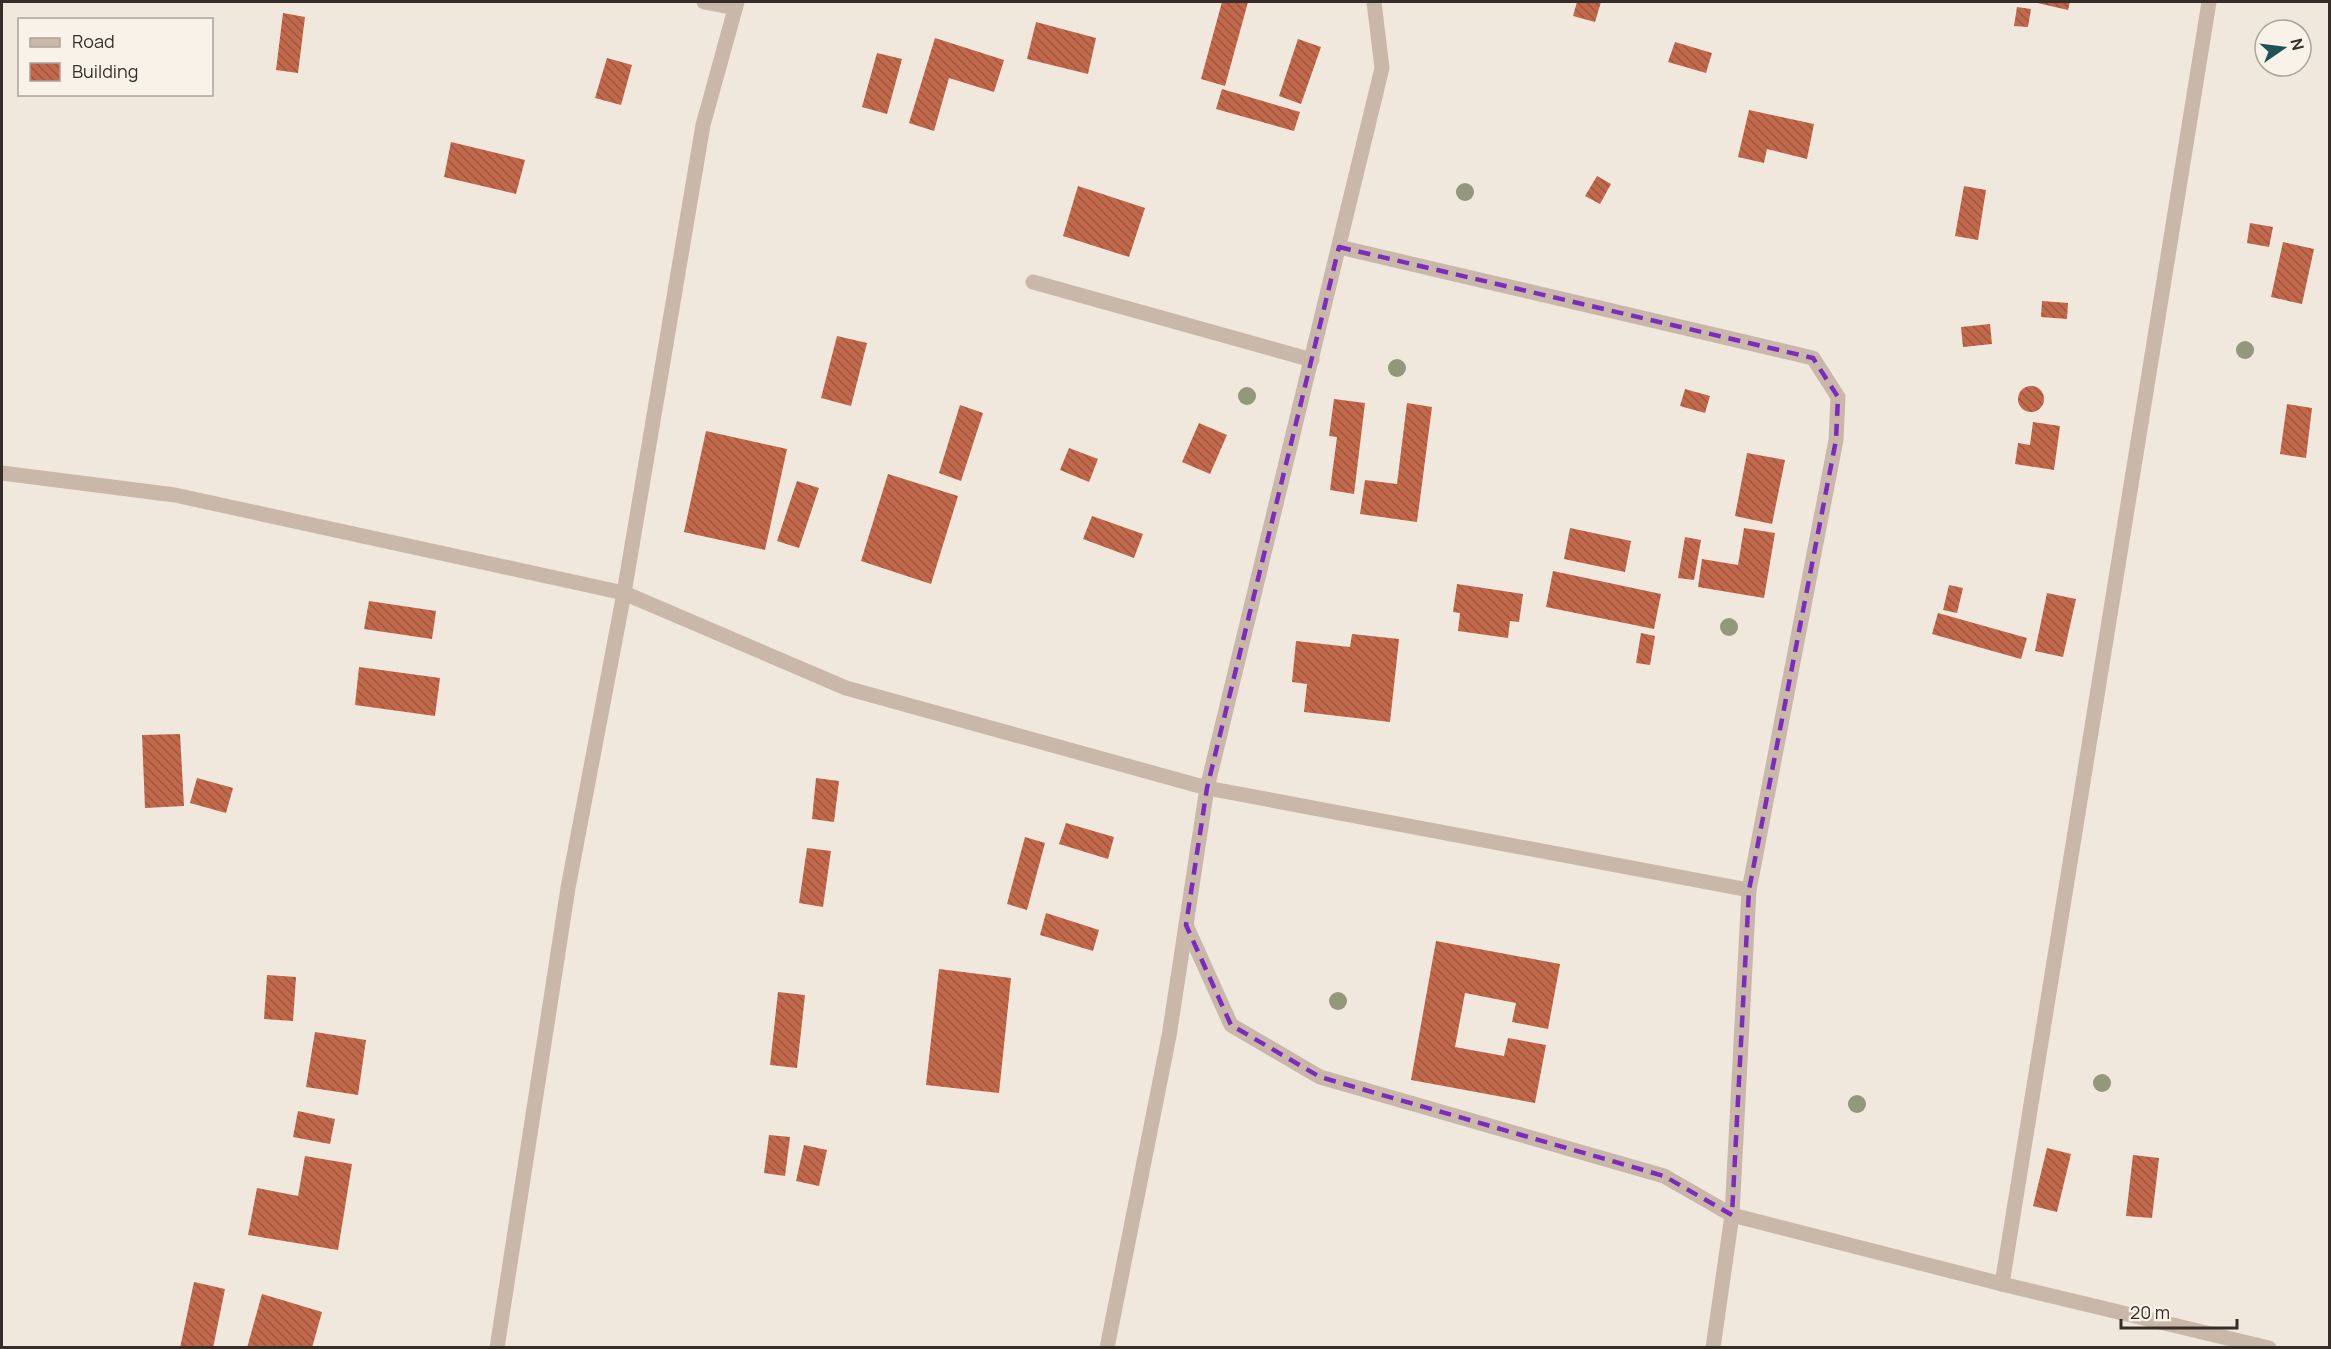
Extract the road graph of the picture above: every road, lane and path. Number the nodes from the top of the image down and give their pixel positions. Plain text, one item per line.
1 (704, 2) edge
2 (1374, 2) edge
3 (2209, 2) edge
4 (736, 5) edge
5 (1339, 248) junction
6 (1033, 282) dead end
7 (1312, 360) junction
8 (2, 473) edge
9 (624, 593) junction
10 (1207, 788) junction
11 (1749, 890) junction
12 (1186, 925) junction
13 (1732, 1215) junction
14 (2002, 1284) junction
15 (2250, 1345) edge
16 (497, 1347) edge
17 (1107, 1347) edge
18 (1713, 1347) edge
19 (2269, 1347) edge

1 - 4 street
2 - 5 street
3 - 14 street
4 - 9 street
5 - 7 street
5 - 11 street
6 - 7 street
7 - 10 street
8 - 9 street
9 - 10 street
9 - 16 street
10 - 11 street
10 - 12 street
11 - 13 street
12 - 13 street
12 - 17 street
13 - 14 street
13 - 18 street
14 - 15 street
15 - 19 street

